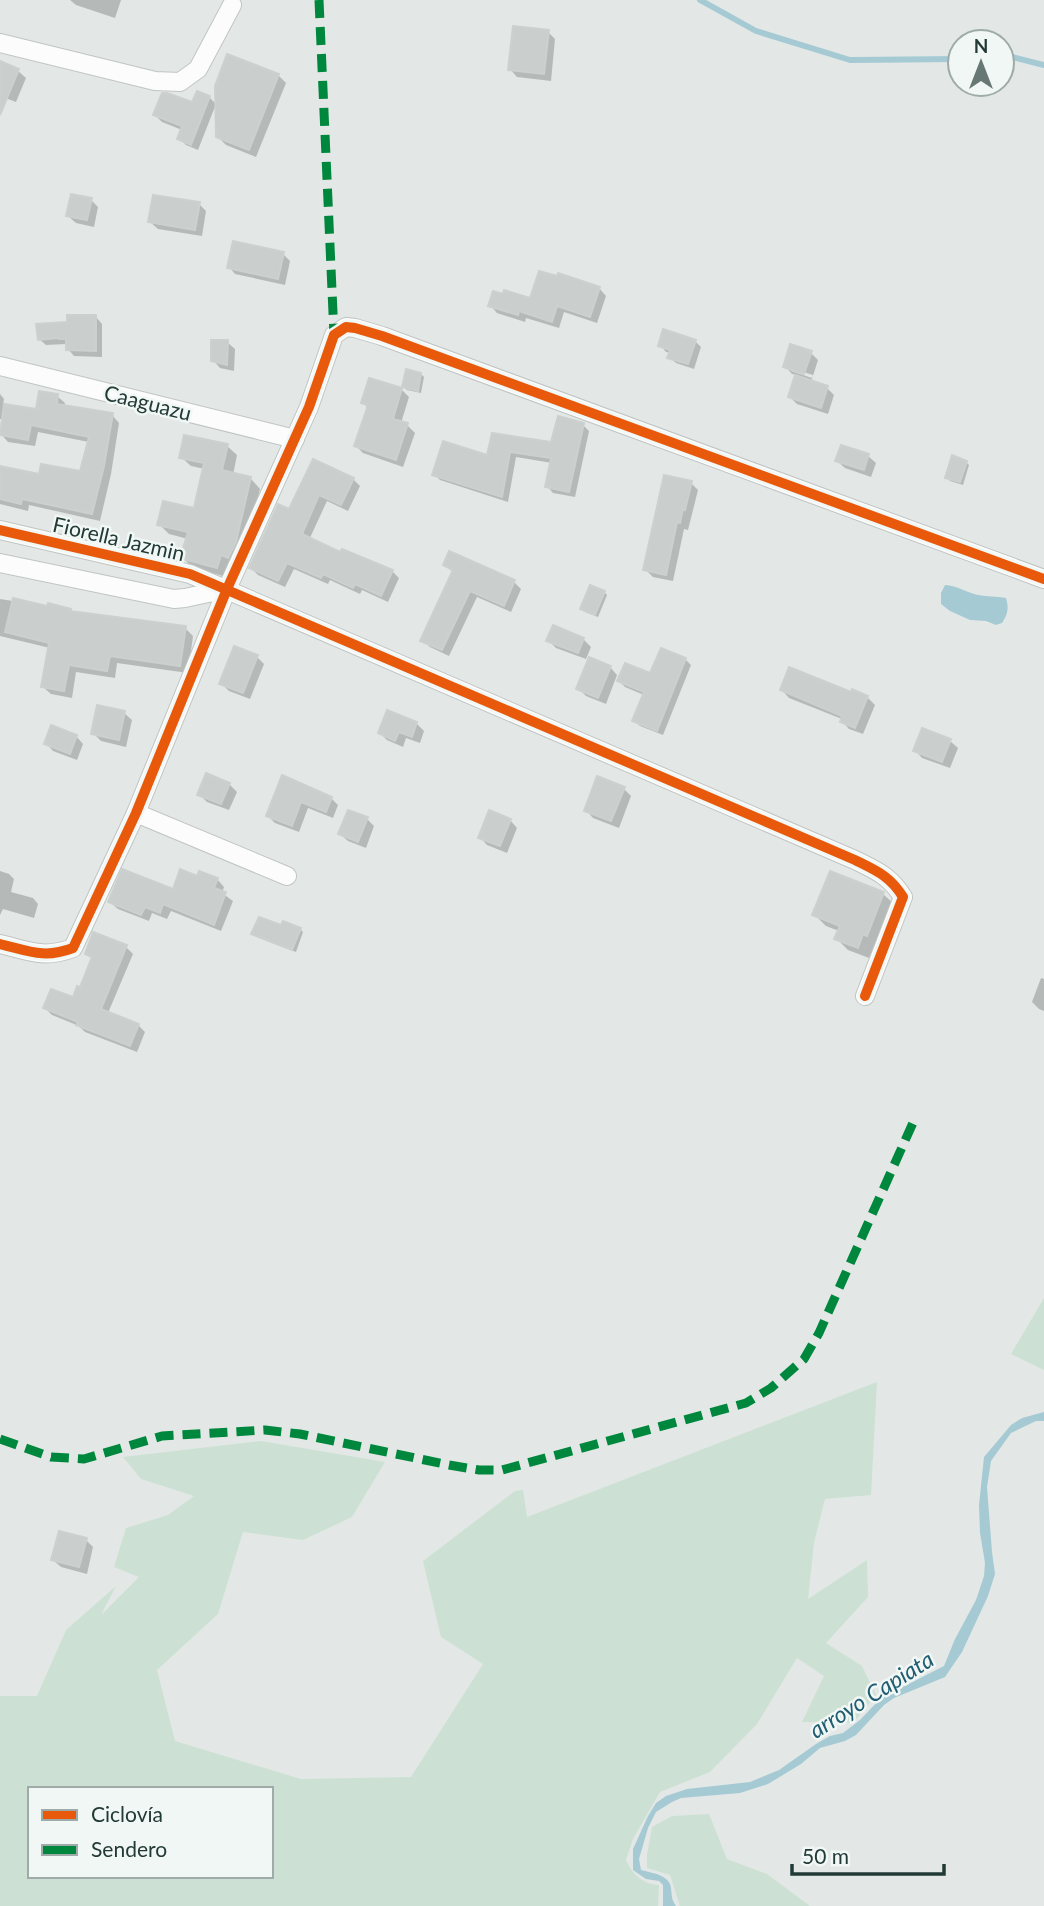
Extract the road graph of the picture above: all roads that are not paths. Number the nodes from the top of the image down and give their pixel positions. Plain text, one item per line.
1 (232, 5) dead end
2 (0, 43) edge
3 (0, 366) edge
4 (295, 439) junction
5 (0, 530) edge
6 (0, 563) edge
7 (1044, 579) edge
8 (227, 589) junction
9 (136, 813) junction
10 (287, 876) dead end
11 (0, 944) edge
12 (865, 996) dead end

1 - 2 street
3 - 4 street, Caaguazu
4 - 7 street
4 - 8 street
5 - 8 street, Fiorella Jazmin
6 - 8 street
8 - 9 street
8 - 12 street, Fiorella Jazmin
9 - 10 street
9 - 11 street

